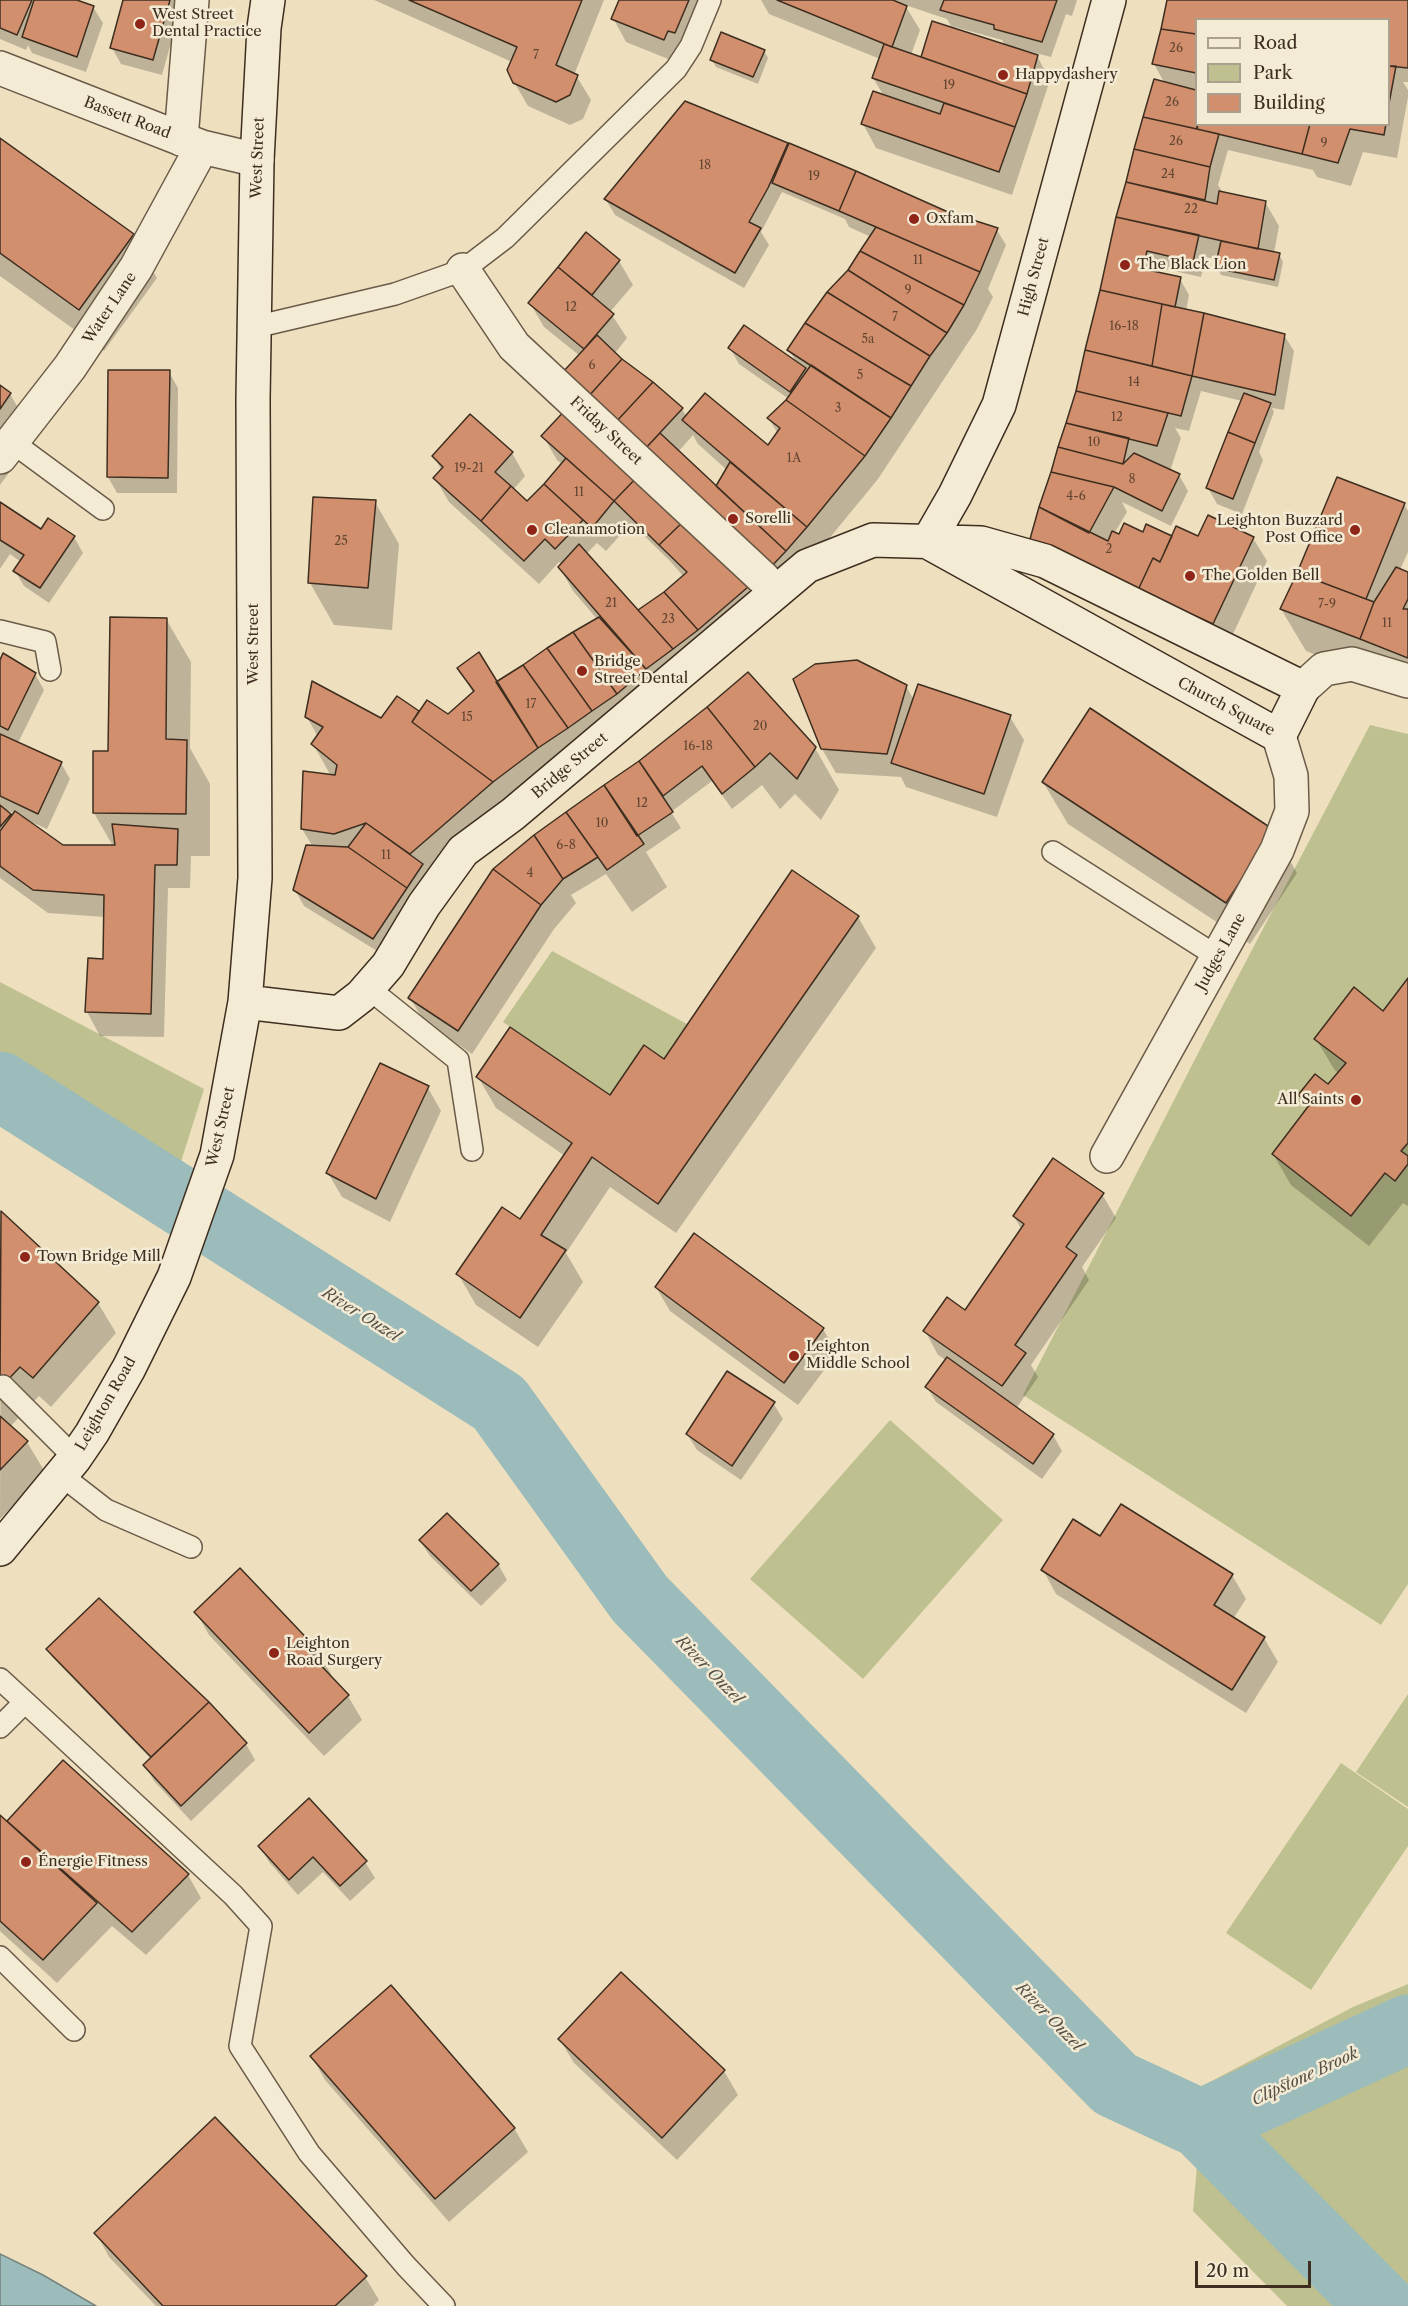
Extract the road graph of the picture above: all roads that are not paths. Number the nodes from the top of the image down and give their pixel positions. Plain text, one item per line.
1 (192, 0) edge
2 (268, 0) edge
3 (710, 0) edge
4 (1109, 0) edge
5 (0, 68) edge
6 (191, 143) junction
7 (257, 160) junction
8 (463, 270) junction
9 (255, 327) junction
10 (6, 449) edge
11 (103, 509) dead end
12 (928, 542) junction
13 (764, 579) dead end
14 (0, 632) edge
15 (50, 670) dead end
16 (1408, 681) edge
17 (1303, 688) junction
18 (1279, 736) junction
19 (1053, 852) dead end
20 (1218, 957) junction
21 (368, 988) junction
22 (245, 1002) junction
23 (472, 1150) dead end
24 (1107, 1156) dead end
25 (174, 1277) joint
26 (3, 1386) dead end
27 (68, 1466) junction
28 (191, 1547) dead end
29 (0, 1549) edge
30 (0, 1679) edge
31 (25, 1702) junction
32 (0, 1727) edge
33 (0, 1957) edge
34 (74, 2030) dead end
35 (444, 2306) edge

1 - 6 street
2 - 7 street, West Street
3 - 8 lane
4 - 12 street, High Street
5 - 6 street, Bassett Road
6 - 7 street, Bassett Road
6 - 10 street, Water Lane
7 - 9 street, West Street
8 - 9 lane
8 - 13 street, Friday Street
9 - 22 street, West Street
10 - 11 lane
12 - 17 street
12 - 18 street, Church Square
12 - 21 street, Bridge Street
14 - 15 lane
16 - 17 street
17 - 18 street, Church Square
18 - 20 street, Judges Lane
19 - 20 lane
20 - 24 street, Judges Lane
21 - 22 street, Bridge Street
21 - 23 lane
22 - 25 street, West Street
25 - 27 street, Leighton Road
26 - 27 lane
27 - 28 lane
27 - 29 street, Leighton Road
30 - 31 lane
31 - 32 lane
31 - 35 lane
33 - 34 lane

